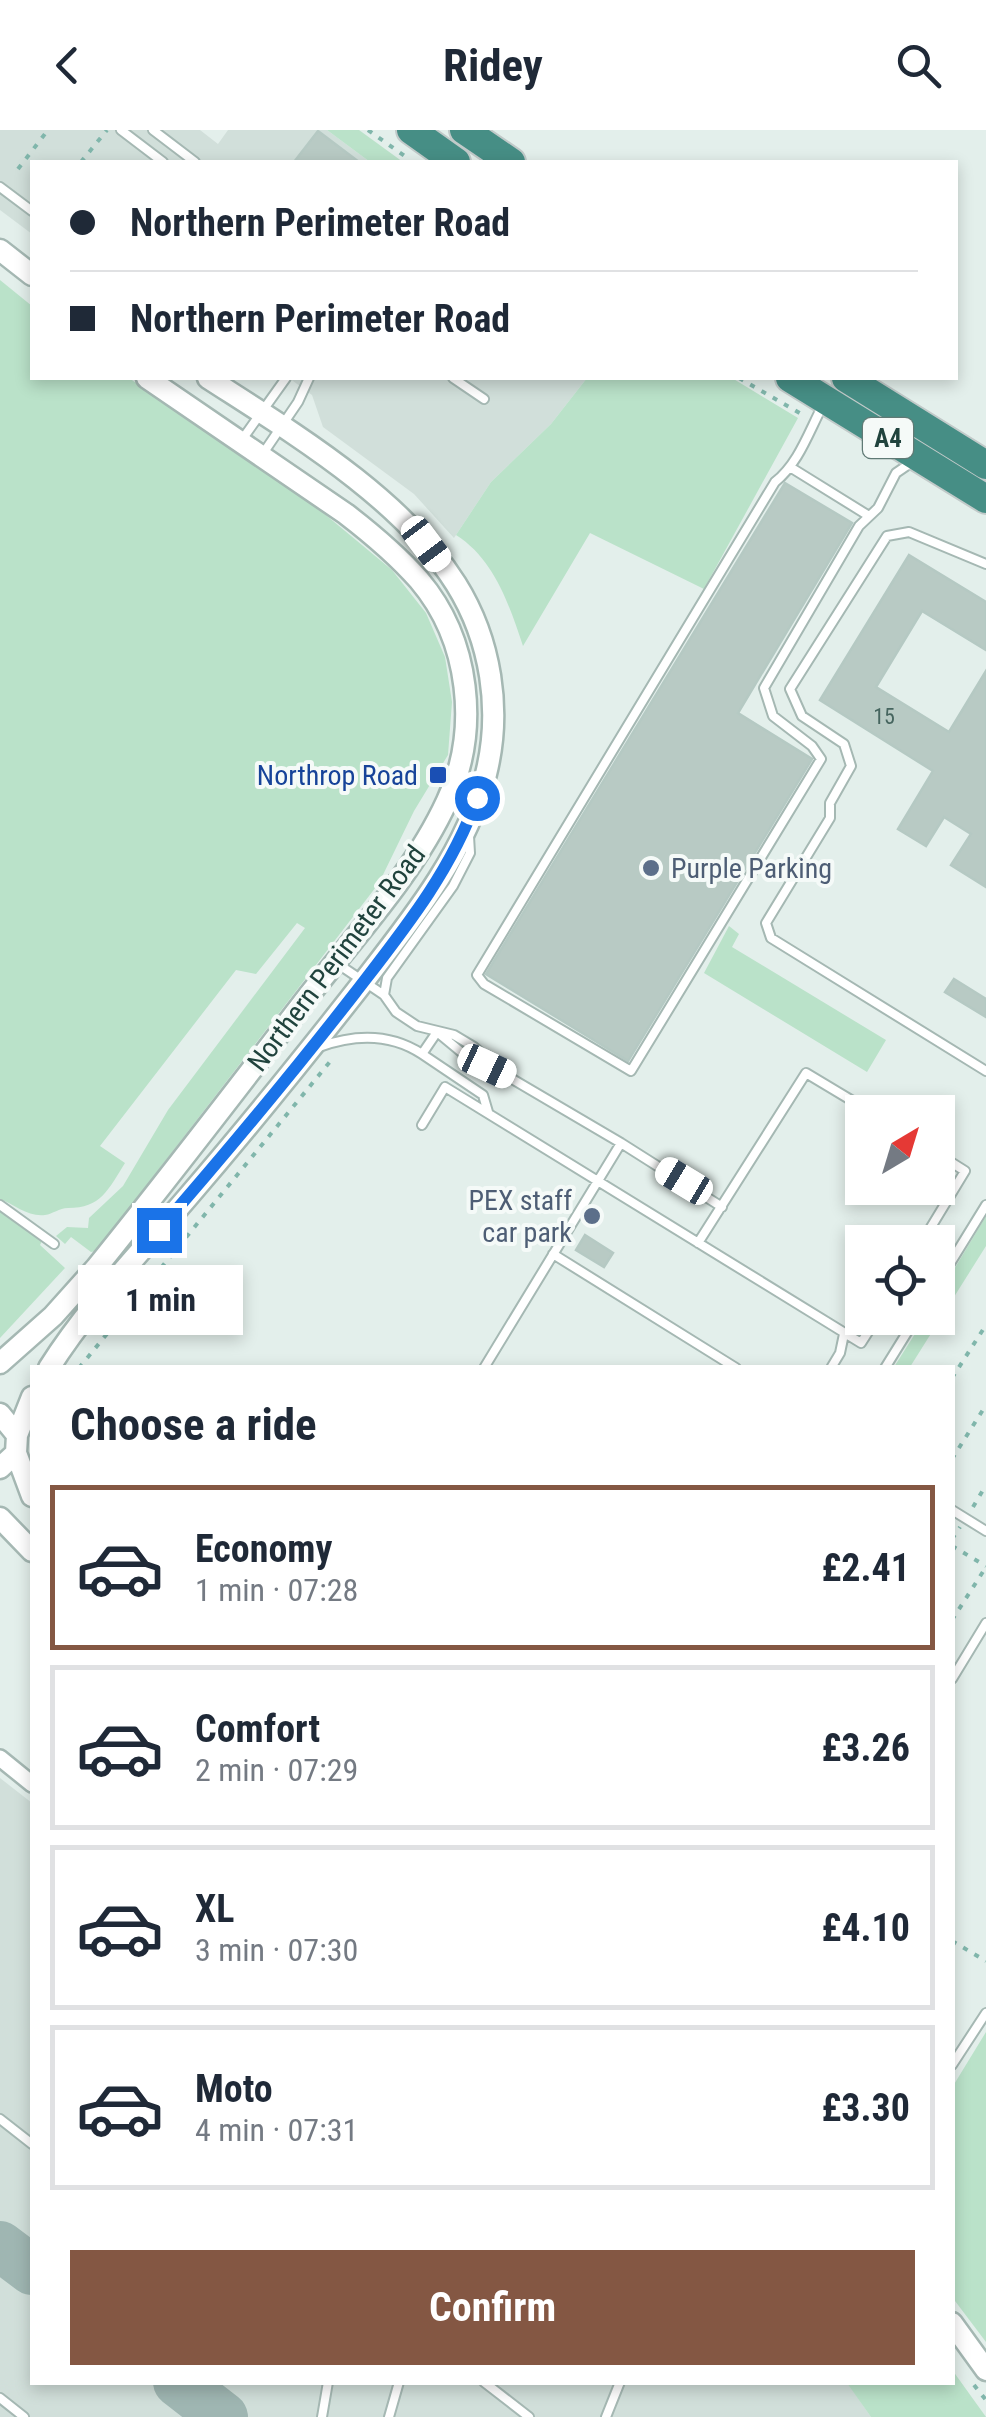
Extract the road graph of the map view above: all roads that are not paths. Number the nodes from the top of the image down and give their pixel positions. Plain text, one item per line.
1 (121, 130) edge
2 (153, 130) edge
3 (411, 130) edge
4 (468, 131) edge
5 (159, 160) edge
6 (192, 160) edge
7 (453, 160) edge
8 (508, 160) edge
9 (0, 187) edge
10 (30, 210) edge
11 (0, 250) edge
12 (30, 274) edge
13 (151, 380) edge
14 (211, 380) edge
15 (284, 380) edge
16 (309, 380) edge
17 (456, 380) edge
18 (793, 380) edge
19 (849, 380) edge
20 (484, 399) dead end
21 (826, 400) junction
22 (260, 412) junction
23 (281, 428) junction
24 (240, 441) junction
25 (262, 455) junction
26 (918, 458) junction
27 (986, 465) edge
28 (790, 467) junction
29 (986, 499) edge
30 (869, 516) junction
31 (986, 564) edge
32 (469, 822) junction
33 (335, 962) junction
34 (363, 982) junction
35 (384, 995) junction
36 (437, 1032) junction
37 (309, 1050) junction
38 (422, 1054) junction
39 (986, 1071) edge
40 (845, 1097) edge
41 (488, 1112) junction
42 (422, 1126) dead end
43 (621, 1143) junction
44 (955, 1165) edge
45 (598, 1180) junction
46 (955, 1188) edge
47 (0, 1205) edge
48 (986, 1205) edge
49 (722, 1207) junction
50 (54, 1244) dead end
51 (698, 1244) junction
52 (553, 1254) junction
53 (955, 1255) edge
54 (844, 1334) joint
55 (846, 1335) edge
56 (866, 1335) edge
57 (905, 1335) edge
58 (0, 1363) edge
59 (51, 1365) edge
60 (486, 1365) edge
61 (731, 1365) edge
62 (833, 1365) edge
63 (887, 1365) edge
64 (30, 1403) edge
65 (0, 1414) edge
66 (16, 1444) junction
67 (0, 1468) edge
68 (30, 1490) edge
69 (955, 1512) edge
70 (0, 1518) edge
71 (986, 1531) edge
72 (30, 1549) edge
73 (986, 1623) edge
74 (955, 1674) edge
75 (0, 1758) edge
76 (30, 1782) edge
77 (986, 2013) edge
78 (955, 2060) edge
79 (0, 2119) edge
80 (30, 2142) edge
81 (955, 2327) edge
82 (986, 2370) edge
83 (327, 2385) edge
84 (399, 2385) edge
85 (488, 2385) edge
86 (619, 2385) edge
87 (0, 2398) edge
88 (24, 2417) edge
89 (322, 2417) edge
90 (389, 2417) edge
91 (528, 2417) edge
92 (606, 2417) edge

1 - 5 lane
2 - 6 lane
3 - 7 highway
4 - 7 street
4 - 8 highway
9 - 10 lane
11 - 12 street
13 - 24 street, Northern Perimeter Road
14 - 22 street, Northern Perimeter Road
15 - 22 lane
16 - 23 lane
17 - 20 lane
18 - 21 highway, A4
19 - 27 highway, A4
21 - 26 highway, A4
21 - 28 lane
22 - 23 street, Northern Perimeter Road
22 - 24 lane
23 - 25 lane
23 - 32 street, Northern Perimeter Road
24 - 25 street, Northern Perimeter Road
25 - 33 street, Northern Perimeter Road
26 - 29 highway, A4
26 - 30 lane
28 - 30 lane
28 - 30 lane
31 - 39 lane
32 - 34 street, Northern Perimeter Road
32 - 35 lane
33 - 34 lane
33 - 58 street, Northern Perimeter Road
34 - 35 lane
34 - 37 street, Northern Perimeter Road
35 - 36 lane
36 - 38 lane
36 - 43 lane
37 - 38 lane
37 - 59 street, Northern Perimeter Road
38 - 41 lane
40 - 49 lane
41 - 42 lane
41 - 45 lane
43 - 45 lane
43 - 49 lane
44 - 46 lane
45 - 51 lane
45 - 52 lane
47 - 50 lane
48 - 53 lane
49 - 51 lane
51 - 54 lane
52 - 60 lane
52 - 61 lane
54 - 62 lane
55 - 56 lane
57 - 63 lane
64 - 66 street
65 - 66 street
66 - 67 street
66 - 68 street
69 - 71 lane
70 - 72 street
73 - 74 lane
75 - 76 street
77 - 78 lane
79 - 80 lane
81 - 82 street
83 - 89 lane
84 - 90 lane
85 - 91 lane
86 - 92 lane
87 - 88 lane

